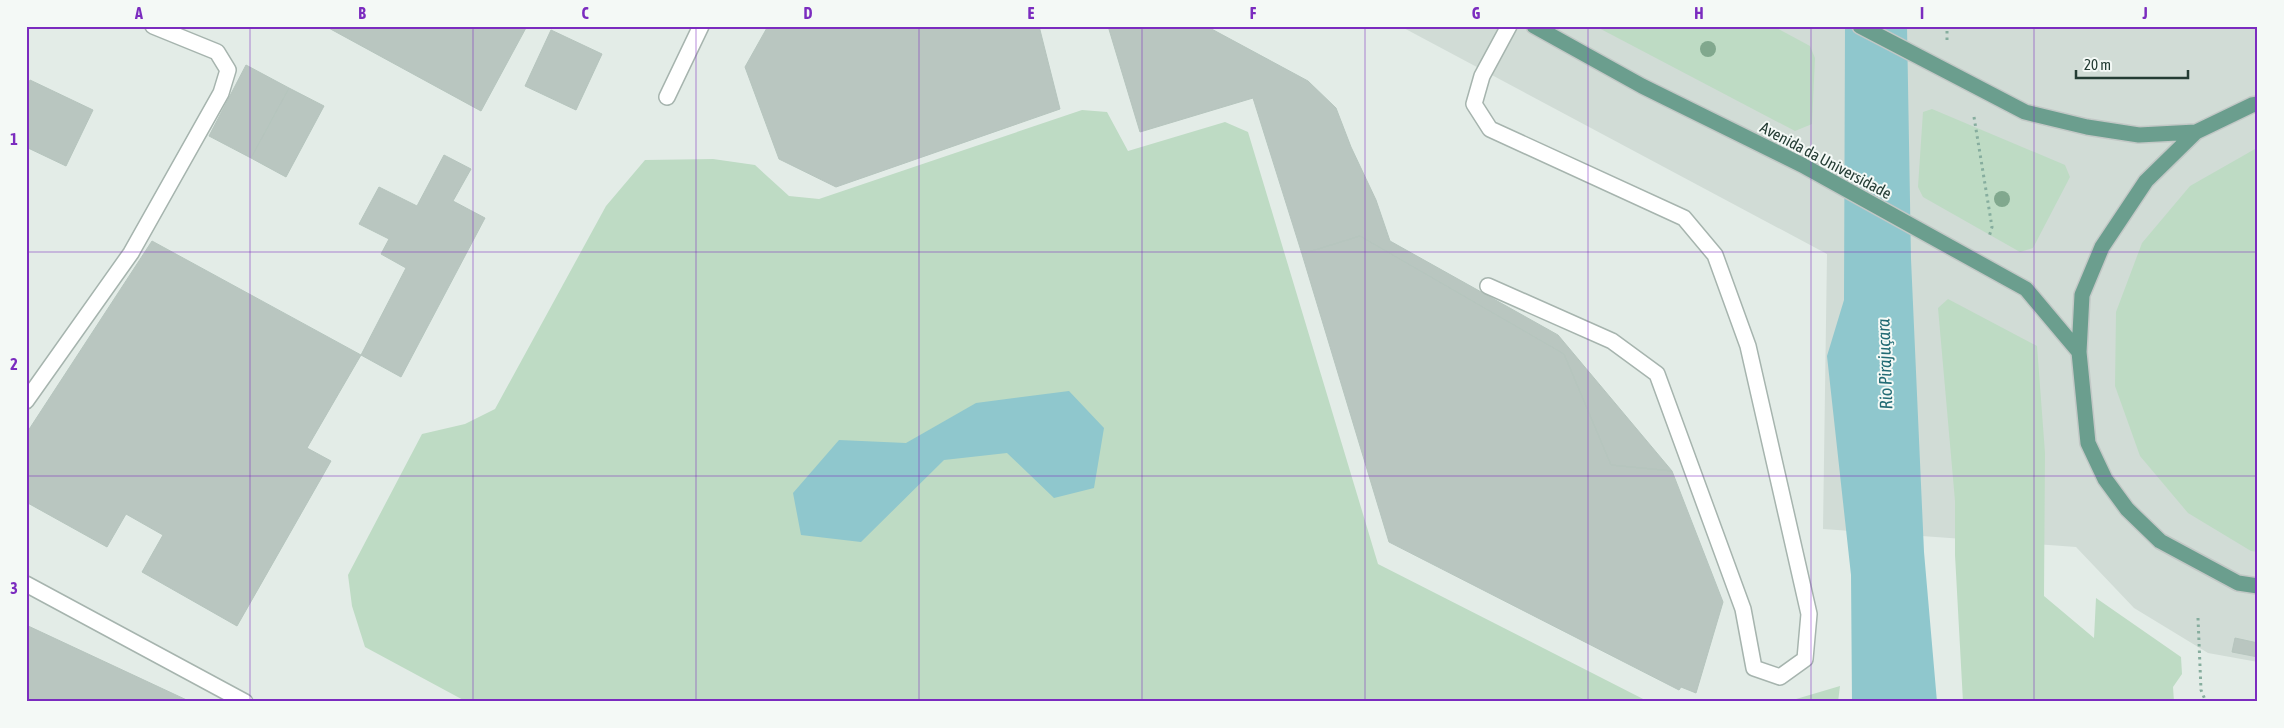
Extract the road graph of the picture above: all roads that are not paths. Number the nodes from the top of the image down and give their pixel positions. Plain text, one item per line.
1 (153, 26) edge
2 (701, 26) edge
3 (1509, 26) edge
4 (1534, 26) edge
5 (1860, 26) edge
6 (667, 97) dead end
7 (2258, 104) edge
8 (2196, 132) junction
9 (1488, 286) dead end
10 (2079, 352) junction
11 (26, 401) edge
12 (26, 584) edge
13 (2258, 586) edge
14 (245, 702) edge

1 - 11 lane
2 - 6 lane
3 - 9 lane
4 - 10 main road, Avenida da Universidade
5 - 8 main road
7 - 8 main road
8 - 10 main road
10 - 13 main road
12 - 14 lane

